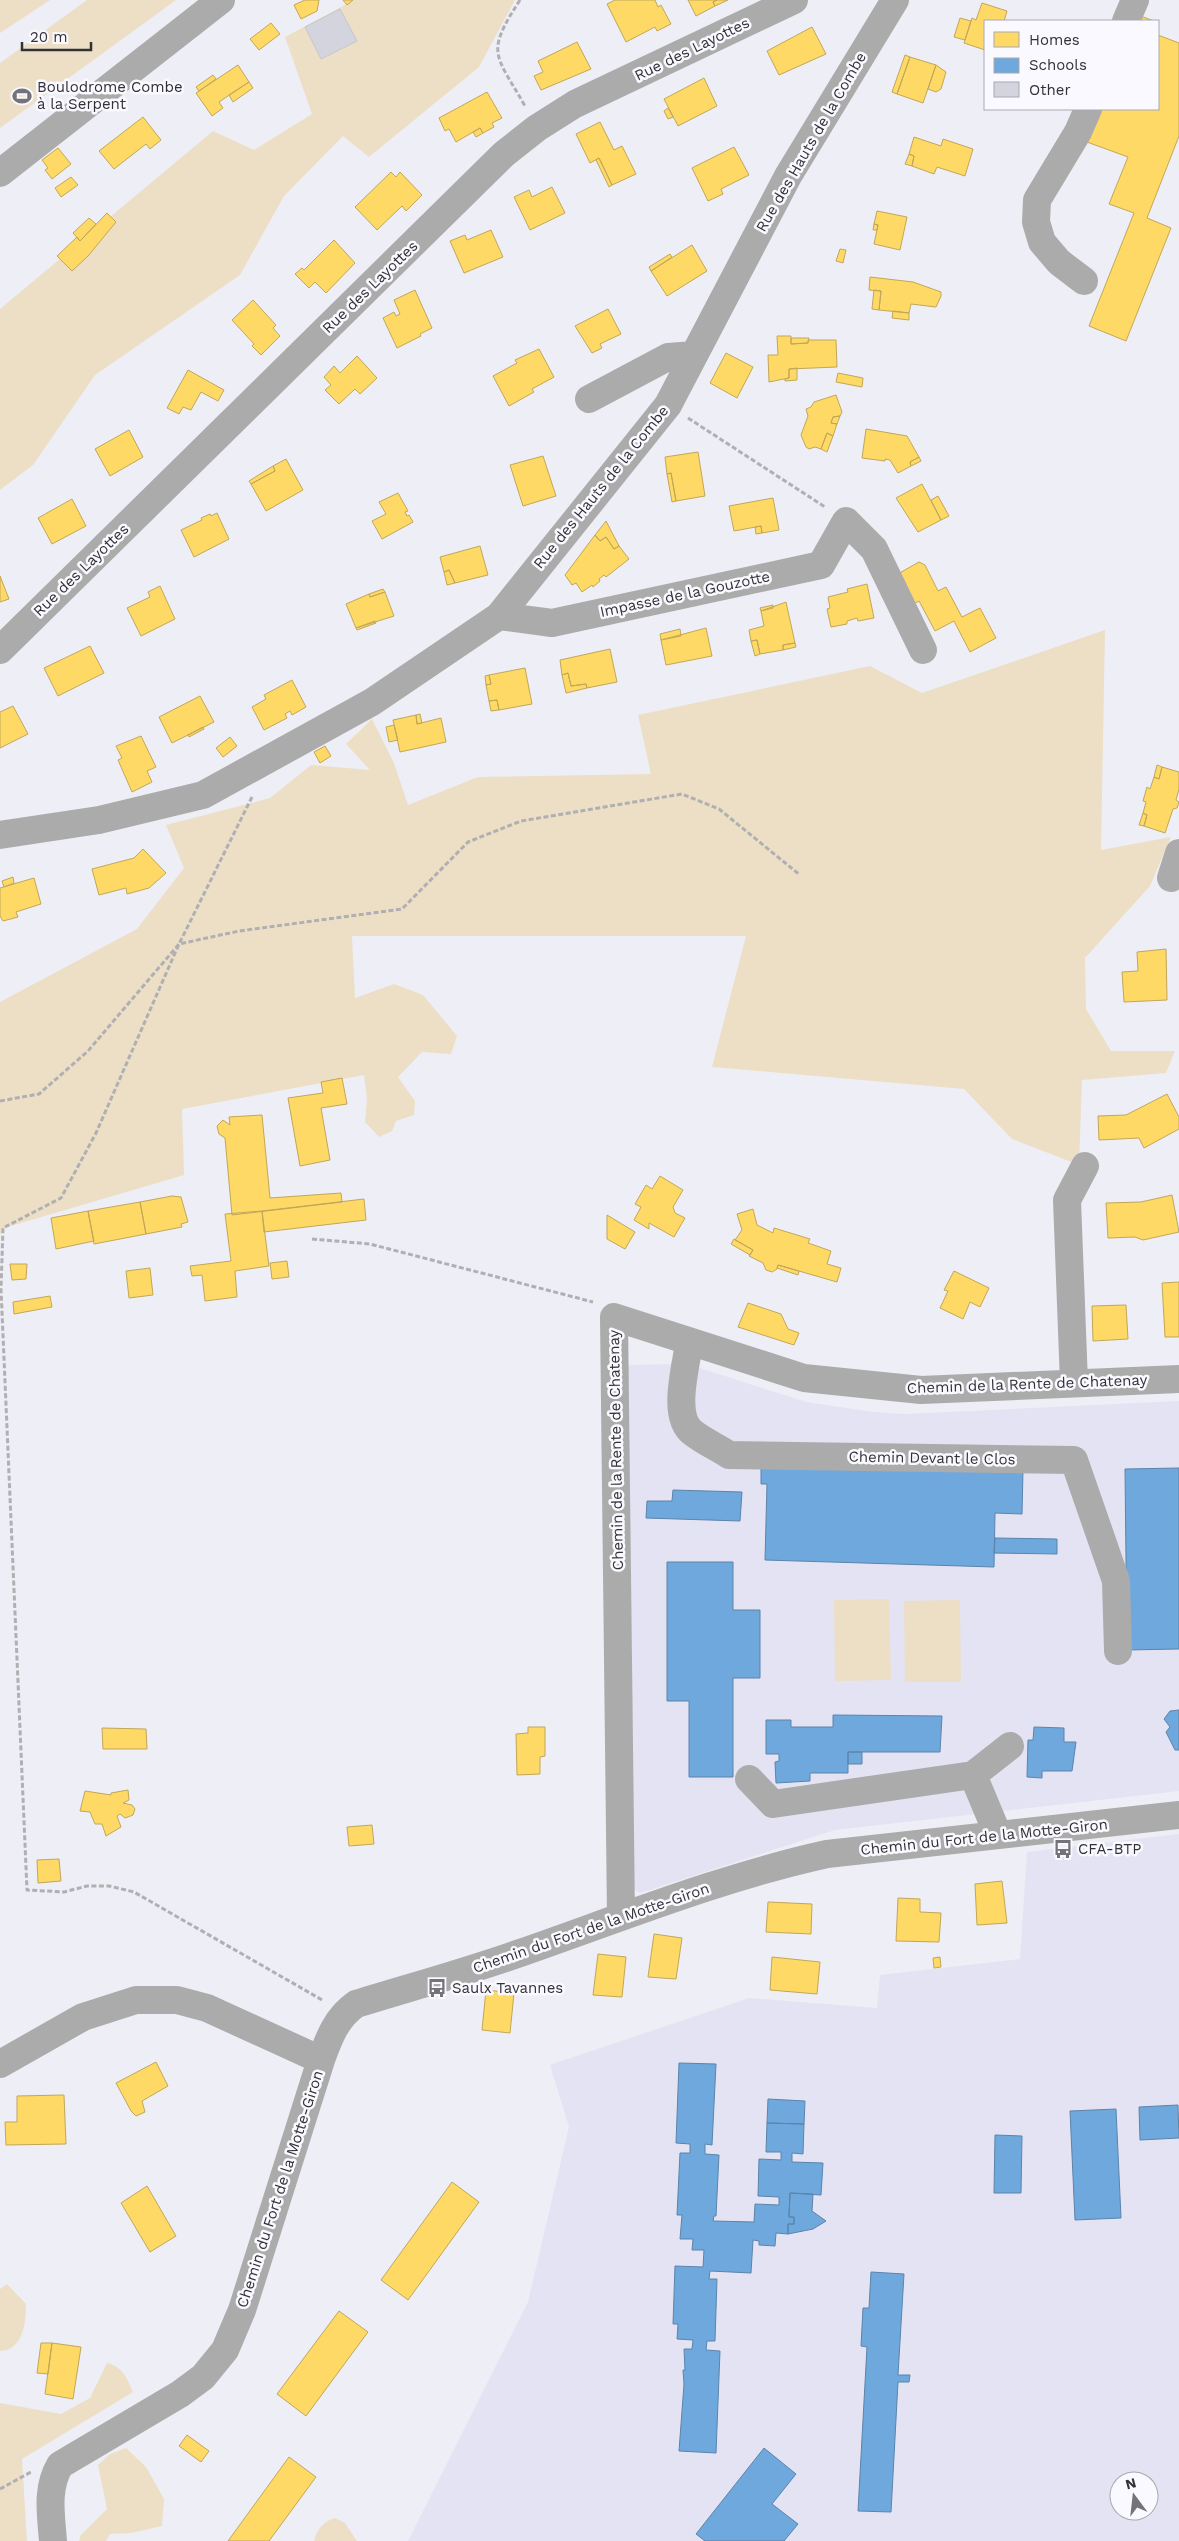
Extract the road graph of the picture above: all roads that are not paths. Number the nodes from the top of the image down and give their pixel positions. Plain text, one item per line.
1 (221, 0) edge
2 (794, 0) edge
3 (896, 0) edge
4 (1135, 0) edge
5 (1126, 20) edge
6 (1088, 110) edge
7 (0, 173) edge
8 (1084, 281) dead end
9 (694, 355) junction
10 (589, 399) dead end
11 (499, 616) junction
12 (0, 650) edge
13 (923, 650) dead end
14 (0, 835) edge
15 (1085, 1166) dead end
16 (689, 1342) junction
17 (1179, 1378) edge
18 (1074, 1383) junction
19 (1118, 1651) dead end
20 (1010, 1746) dead end
21 (973, 1776) junction
22 (749, 1779) dead end
23 (1179, 1815) edge
24 (998, 1835) junction
25 (621, 1917) junction
26 (321, 2060) junction
27 (0, 2064) edge
28 (53, 2541) edge

1 - 7 street
2 - 12 street, Rue des Layottes
3 - 9 street, Rue des Hauts de la Combe
4 - 5 street
6 - 8 street
9 - 10 street
9 - 11 street, Rue des Hauts de la Combe
11 - 13 street, Impasse de la Gouzotte
11 - 14 street, Rue des Hauts de la Combe
15 - 18 street
16 - 18 street, Chemin de la Rente de Chatenay
16 - 19 street, Chemin Devant le Clos
16 - 25 street, Chemin de la Rente de Chatenay
17 - 18 street, Chemin de la Rente de Chatenay
20 - 21 street
21 - 22 street
21 - 24 street
23 - 24 street, Chemin du Fort de la Motte-Giron
24 - 25 street, Chemin du Fort de la Motte-Giron
25 - 26 street, Chemin du Fort de la Motte-Giron
26 - 27 street
26 - 28 street, Chemin du Fort de la Motte-Giron

